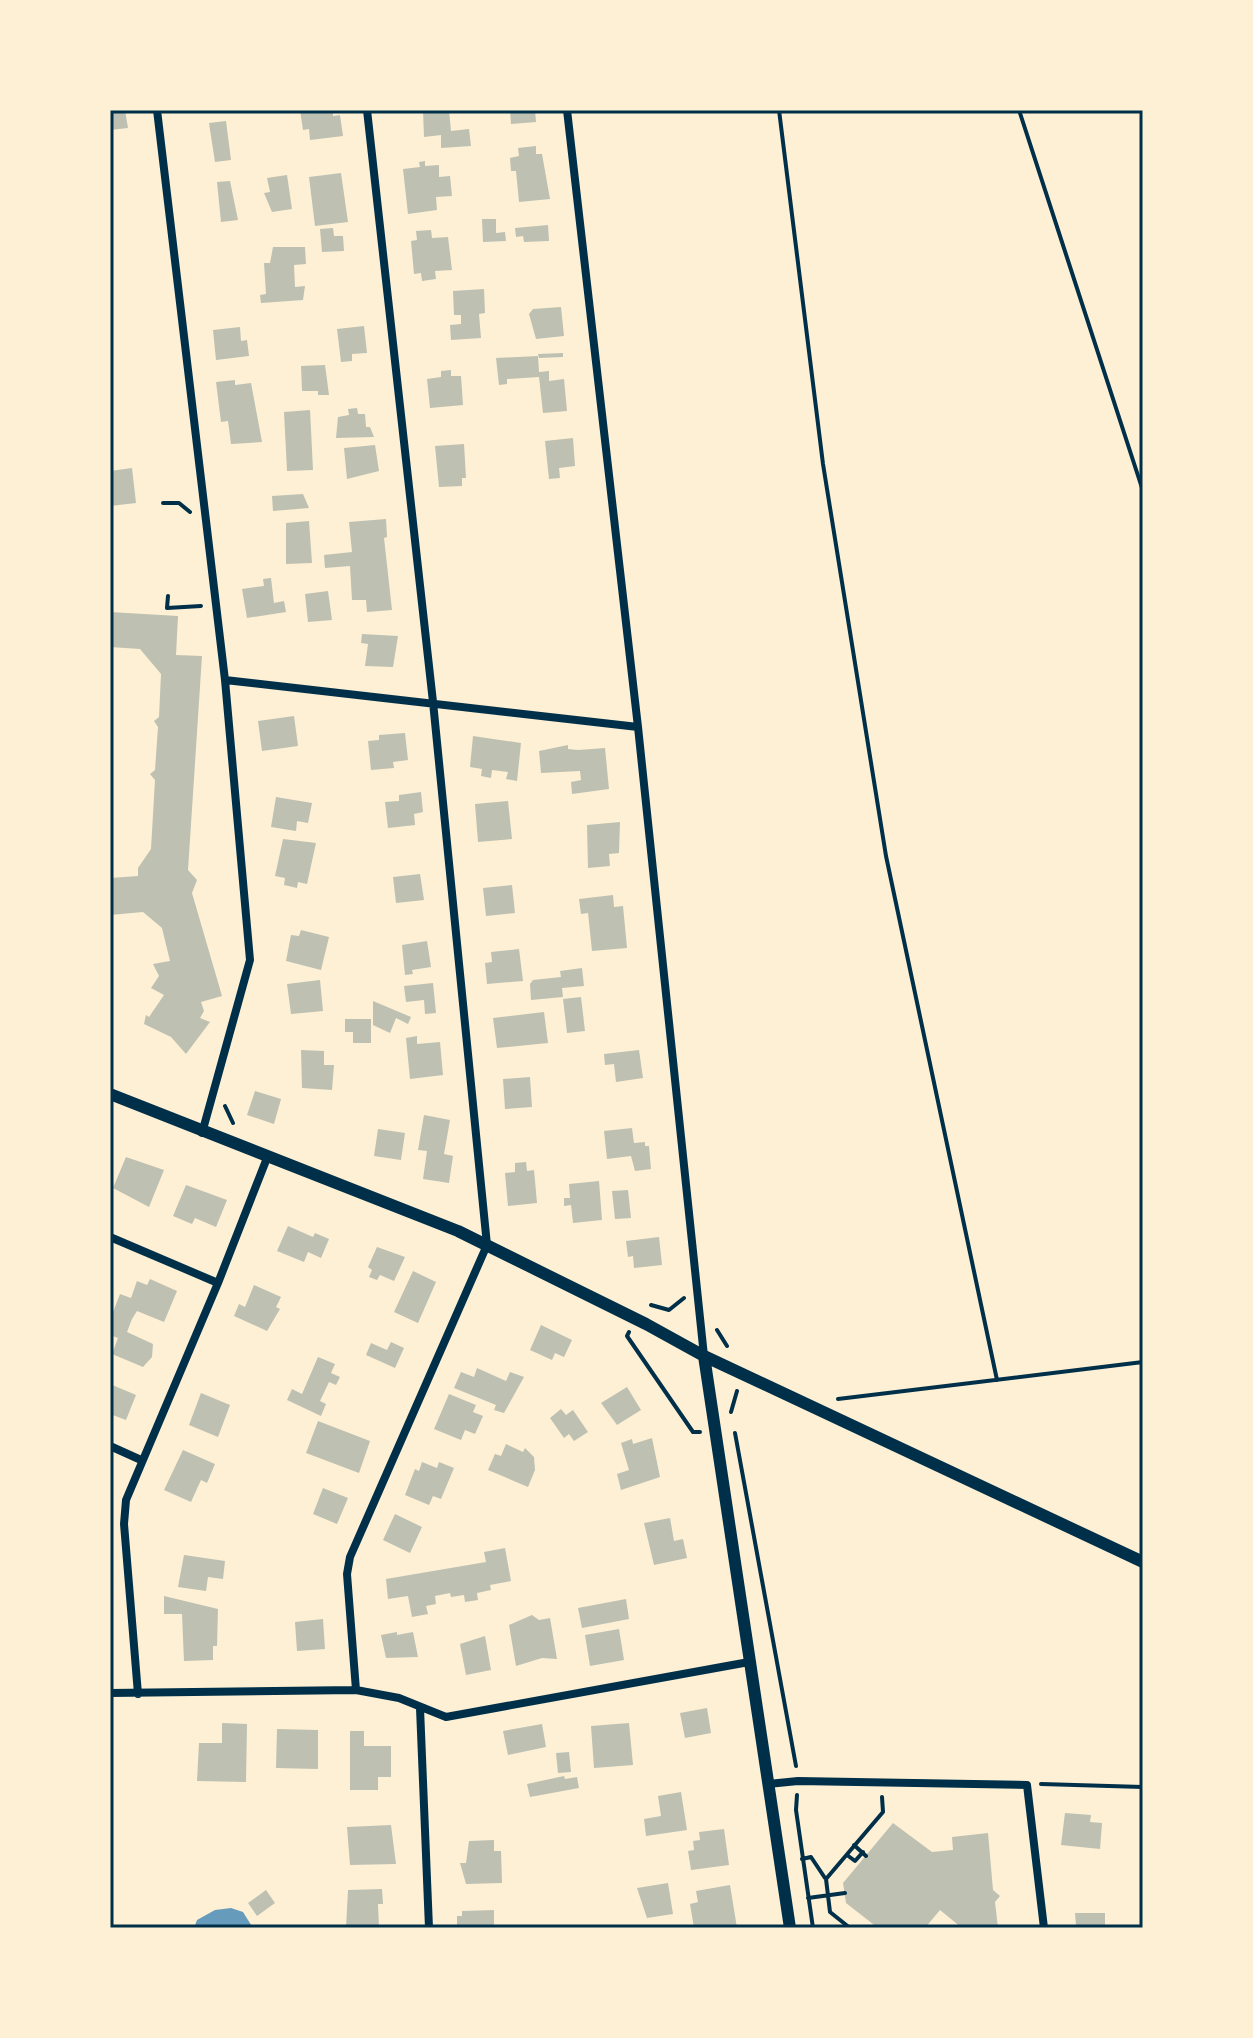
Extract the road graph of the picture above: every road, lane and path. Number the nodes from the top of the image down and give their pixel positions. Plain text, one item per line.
1 (157, 110) edge
2 (367, 110) edge
3 (567, 110) edge
4 (779, 110) edge
5 (1019, 110) edge
6 (1143, 491) edge
7 (163, 503) dead end
8 (207, 528) junction
9 (168, 596) dead end
10 (198, 607) dead end
11 (225, 680) junction
12 (433, 702) junction
13 (638, 727) junction
14 (110, 1094) edge
15 (202, 1133) junction
16 (267, 1158) junction
17 (110, 1237) edge
18 (487, 1245) junction
19 (218, 1283) junction
20 (698, 1299) junction
21 (634, 1317) junction
22 (733, 1351) dead end
23 (704, 1356) junction
24 (1143, 1362) edge
25 (749, 1376) junction
26 (997, 1380) junction
27 (808, 1403) junction
28 (734, 1430) junction
29 (715, 1433) junction
30 (110, 1446) edge
31 (141, 1460) junction
32 (1143, 1562) edge
33 (749, 1662) junction
34 (356, 1690) junction
35 (110, 1693) edge
36 (138, 1694) junction
37 (420, 1708) junction
38 (798, 1781) junction
39 (768, 1784) junction
40 (1040, 1784) dead end
41 (1143, 1787) edge
42 (883, 1804) dead end
43 (854, 1845) junction
44 (847, 1854) junction
45 (802, 1859) junction
46 (826, 1879) junction
47 (845, 1893) dead end
48 (828, 1896) junction
49 (808, 1898) junction
50 (429, 1928) edge
51 (790, 1928) edge
52 (813, 1928) edge
53 (850, 1928) edge
54 (1044, 1928) edge

1 - 8 street
2 - 12 street
3 - 13 street
4 - 26 path
5 - 6 path
7 - 8 path
8 - 11 street
9 - 10 path
11 - 12 street
11 - 15 street
12 - 13 street
12 - 18 street
13 - 20 street
14 - 15 street
15 - 16 street
16 - 18 street
16 - 19 street
17 - 19 street
18 - 21 street
18 - 34 street
19 - 31 street
20 - 22 path
20 - 23 street
21 - 23 street
21 - 29 path
23 - 25 street
23 - 29 street
24 - 26 path
25 - 27 street
25 - 28 path
26 - 27 path
27 - 32 street
28 - 29 path
28 - 38 path
29 - 33 street
30 - 31 street
31 - 36 street
33 - 37 street
33 - 39 street
34 - 36 street
34 - 37 street
35 - 36 street
37 - 50 street
38 - 39 street
38 - 45 path
38 - 54 street
39 - 51 street
40 - 41 path
42 - 43 path
43 - 44 path
43 - 44 path
44 - 46 path
45 - 46 path
45 - 49 path
46 - 48 path
47 - 48 path
48 - 49 path
48 - 53 path
49 - 52 path

